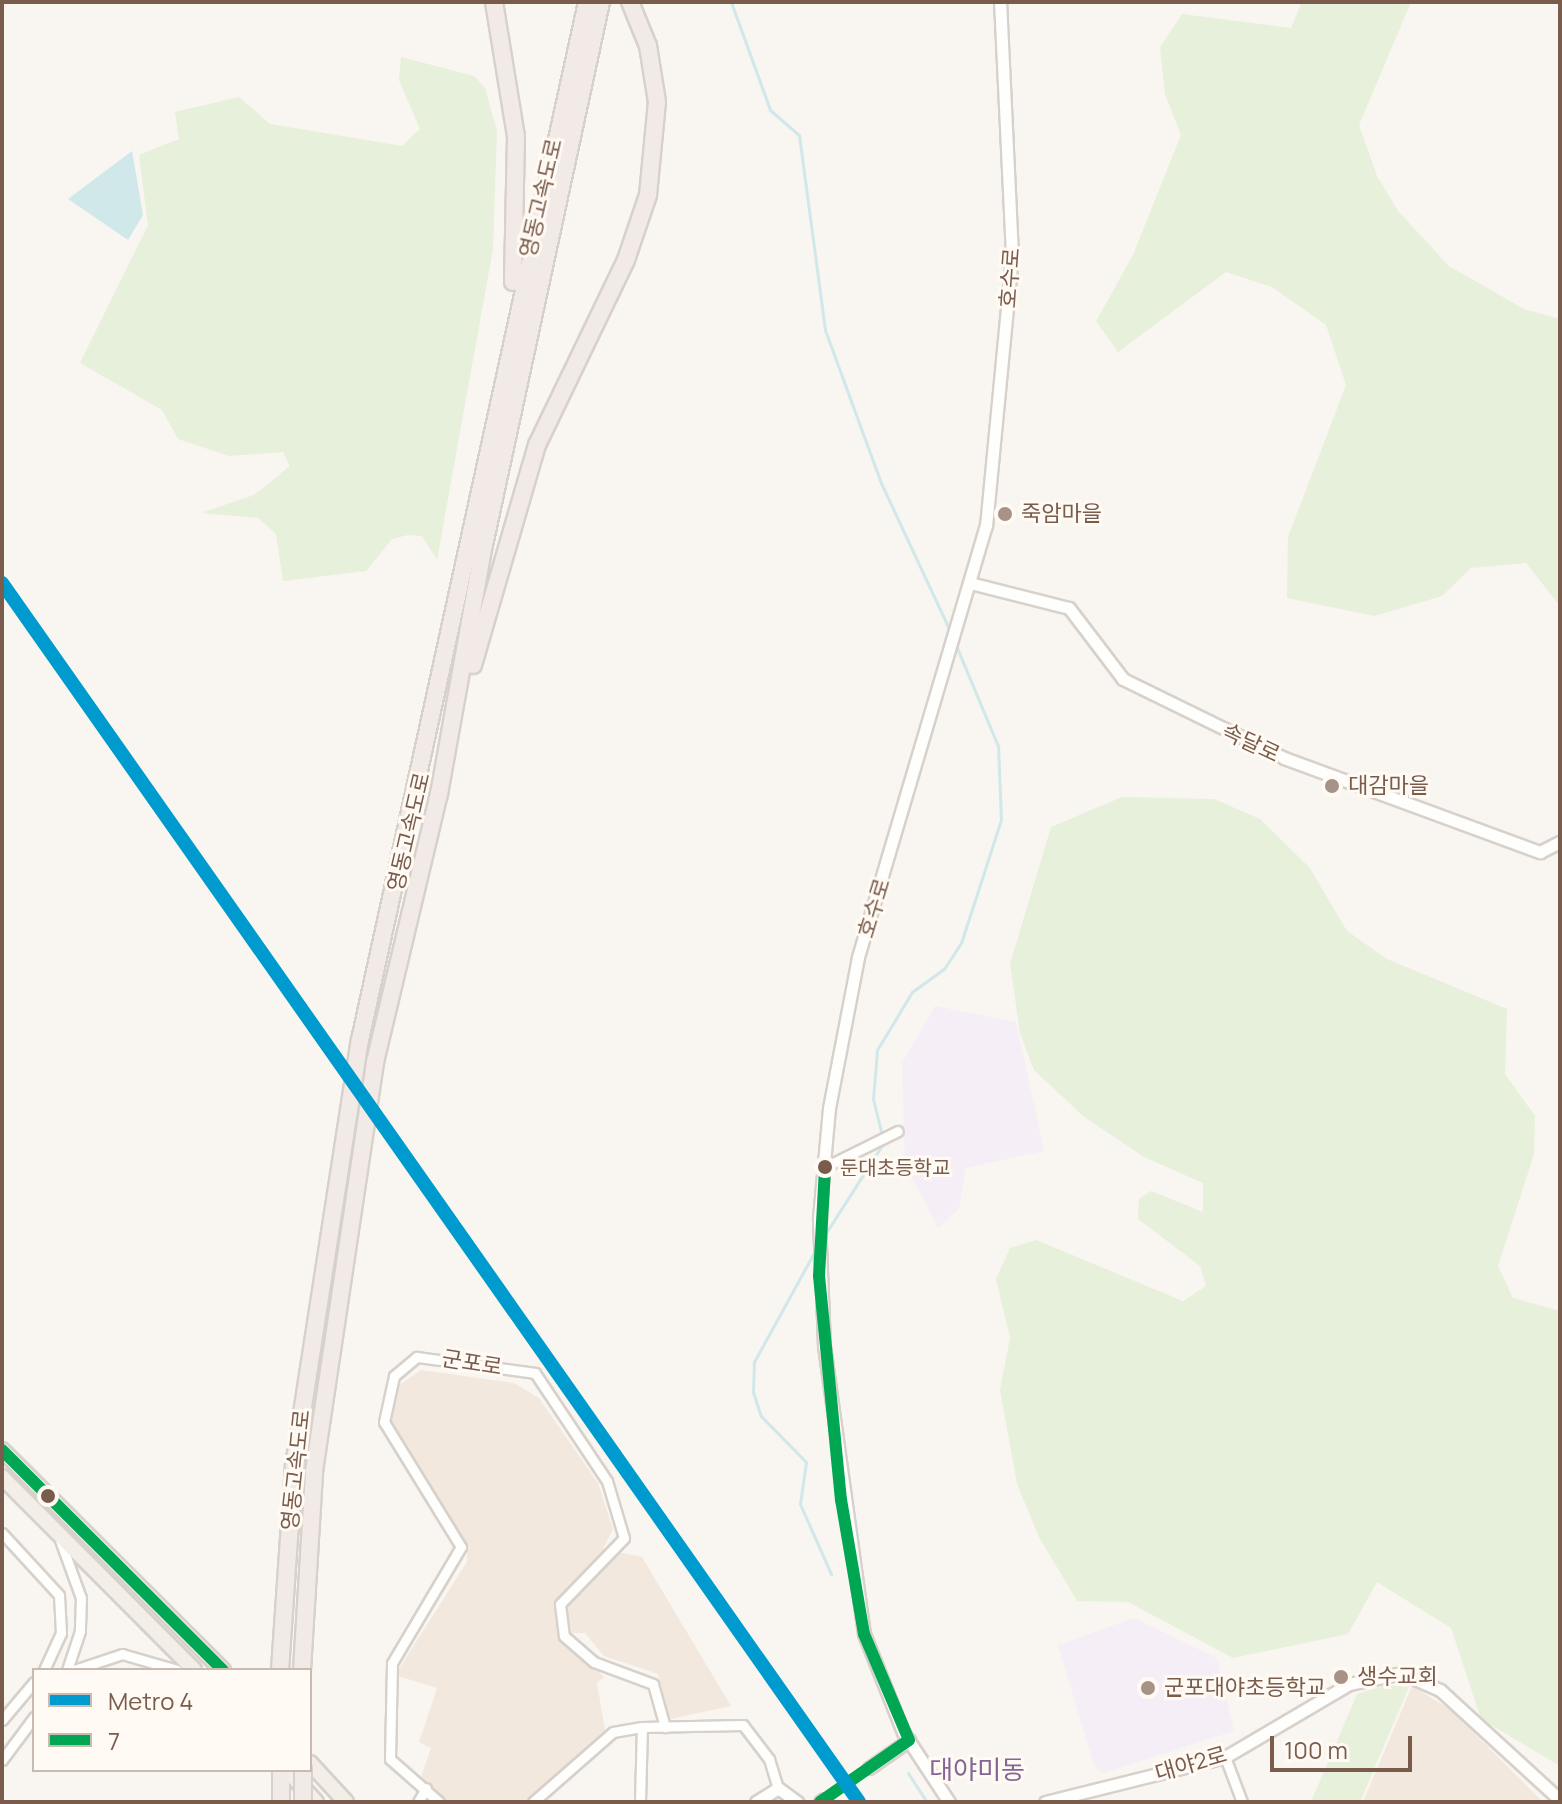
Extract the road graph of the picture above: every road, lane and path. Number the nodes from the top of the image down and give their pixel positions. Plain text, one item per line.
1 (494, 2) edge
2 (587, 2) edge
3 (601, 2) edge
4 (630, 2) edge
5 (1000, 2) edge
6 (509, 337) junction
7 (974, 584) junction
8 (439, 794) junction
9 (1560, 842) edge
10 (898, 1131) dead end
11 (825, 1167) junction
12 (2, 1450) edge
13 (2, 1477) edge
14 (2, 1533) edge
15 (57, 1533) junction
16 (280, 1662) edge
17 (45, 1668) edge
18 (68, 1668) edge
19 (80, 1668) edge
20 (170, 1668) edge
21 (192, 1668) edge
22 (221, 1668) edge
23 (302, 1668) edge
24 (32, 1684) edge
25 (2, 1720) edge
26 (32, 1720) edge
27 (642, 1727) junction
28 (665, 1727) junction
29 (909, 1740) junction
30 (1225, 1757) junction
31 (2, 1760) edge
32 (312, 1765) edge
33 (869, 1768) tunnel mouth
34 (281, 1772) edge
35 (289, 1772) edge
36 (303, 1772) edge
37 (426, 1788) junction
38 (778, 1788) junction
39 (1560, 1800) edge
40 (281, 1802) edge
41 (303, 1802) edge
42 (316, 1802) edge
43 (346, 1802) edge
44 (418, 1802) edge
45 (439, 1802) edge
46 (533, 1802) edge
47 (640, 1802) edge
48 (756, 1802) edge
49 (797, 1802) edge
50 (949, 1802) edge
51 (1045, 1802) edge
52 (1242, 1802) edge

1 - 6 highway
2 - 6 highway, 영동고속도로
3 - 8 highway, 영동고속도로
4 - 8 highway
5 - 7 street, 호수로
6 - 16 highway, 영동고속도로
7 - 9 street, 속달로
7 - 11 street, 호수로
8 - 23 highway, 영동고속도로
10 - 11 street
11 - 29 street, 호수로
12 - 22 main road
13 - 15 main road
14 - 17 street
15 - 18 street
15 - 21 main road
19 - 20 street
24 - 25 street
26 - 31 street
27 - 28 street
27 - 46 street
27 - 47 street
28 - 37 street, 군포로
28 - 38 street
29 - 33 street
29 - 50 street, 호수로
30 - 39 street, 대야2로
30 - 51 street, 대야2로
30 - 52 street
32 - 43 main road
34 - 40 highway
35 - 42 main road
36 - 41 highway, bridge
37 - 44 street
37 - 45 street
38 - 48 street
38 - 49 street

